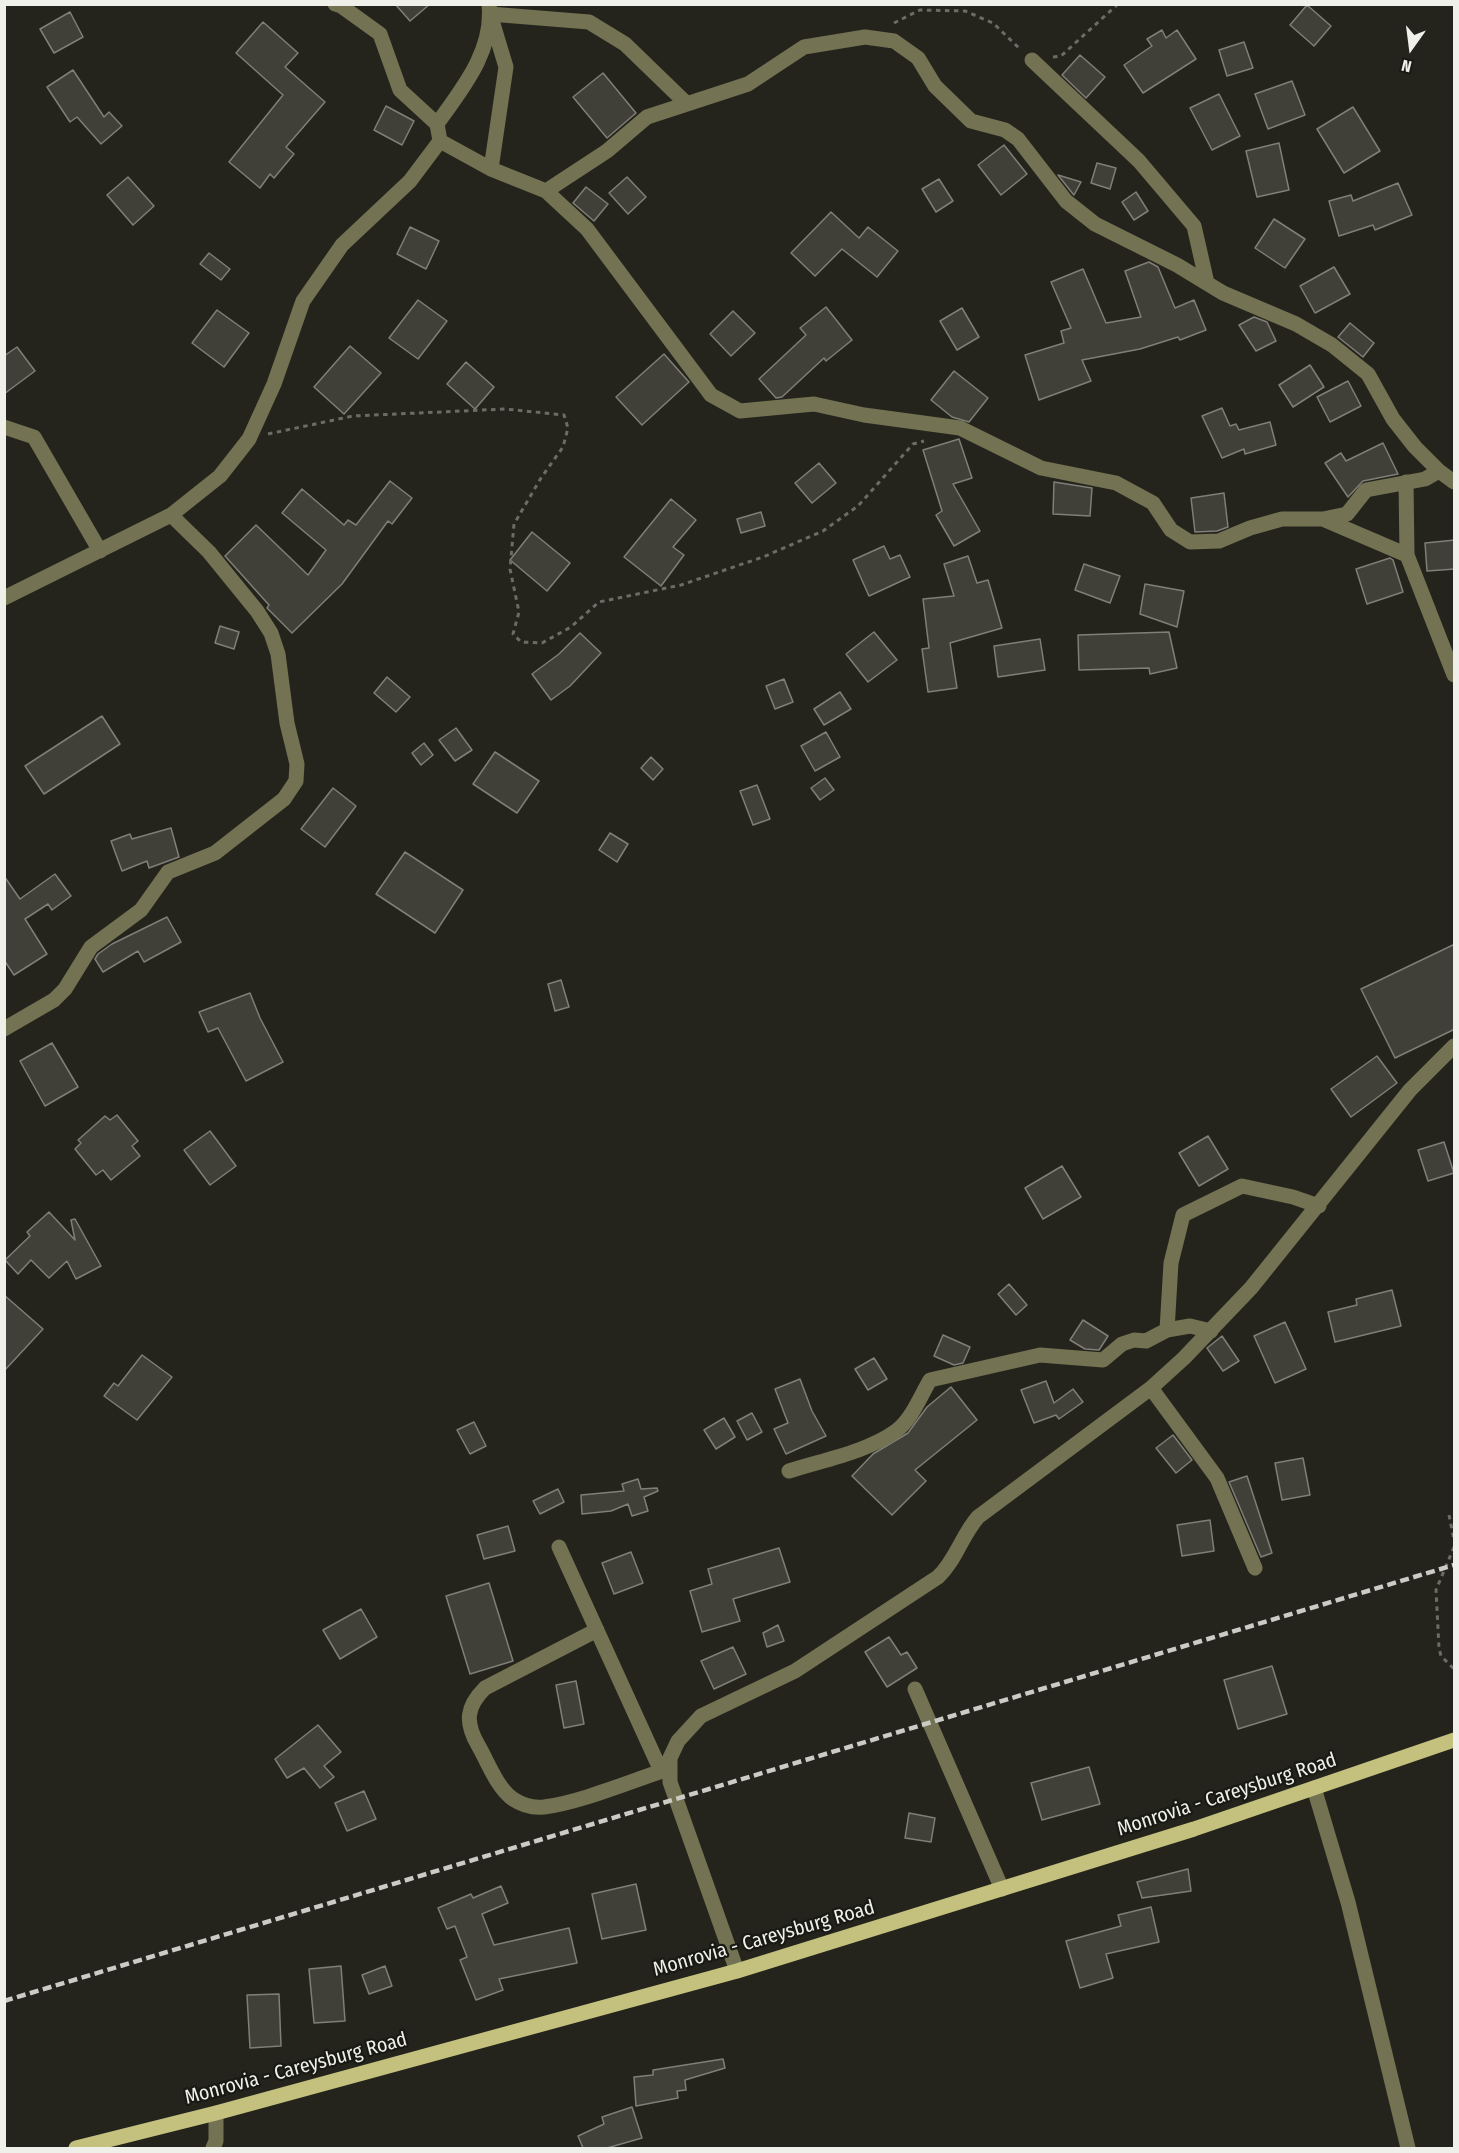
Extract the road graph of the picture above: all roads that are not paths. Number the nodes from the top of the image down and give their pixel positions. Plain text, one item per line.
1 (335, 4) edge
2 (489, 9) edge
3 (1032, 60) road end
4 (687, 104) junction
5 (437, 124) junction
6 (440, 141) junction
7 (491, 169) junction
8 (546, 191) junction
9 (1206, 283) junction
10 (4, 427) edge
11 (1439, 471) junction
12 (1406, 482) junction
13 (1455, 482) edge
14 (171, 515) junction
15 (1323, 519) junction
16 (100, 550) junction
17 (1407, 555) junction
18 (4, 598) edge
19 (1455, 675) edge
20 (4, 1029) edge
21 (1455, 1046) edge
22 (1319, 1206) junction
23 (1167, 1330) junction
24 (1210, 1332) junction
25 (1151, 1388) junction
26 (789, 1471) dead end
27 (559, 1546) dead end
28 (1255, 1568) dead end
29 (597, 1630) junction
30 (915, 1689) dead end
31 (1455, 1740) edge
32 (665, 1770) junction
33 (1314, 1788) junction
34 (1002, 1889) junction
35 (737, 1971) junction
36 (216, 2113) junction
37 (76, 2148) edge
38 (213, 2148) edge
39 (1408, 2148) edge

1 - 5 street
2 - 4 street
2 - 5 street
2 - 7 street
3 - 9 street
4 - 8 street
4 - 9 street
5 - 6 street
6 - 7 street
6 - 14 street
7 - 8 street
8 - 15 street
9 - 11 street
10 - 16 street
11 - 12 street
11 - 13 street
12 - 15 street
12 - 17 street
14 - 16 street
14 - 20 street
15 - 17 street
16 - 18 street
17 - 19 street
21 - 22 street
22 - 23 street
22 - 24 street
23 - 24 street
23 - 26 street
24 - 25 street
25 - 28 street
25 - 32 street
27 - 29 street
29 - 32 street
29 - 32 street
30 - 34 street
31 - 33 main road, Monrovia - Careysburg Road
32 - 35 street
33 - 34 main road, Monrovia - Careysburg Road
33 - 39 street
34 - 35 main road, Monrovia - Careysburg Road
35 - 36 main road, Monrovia - Careysburg Road
36 - 37 main road, Monrovia - Careysburg Road
36 - 38 street

